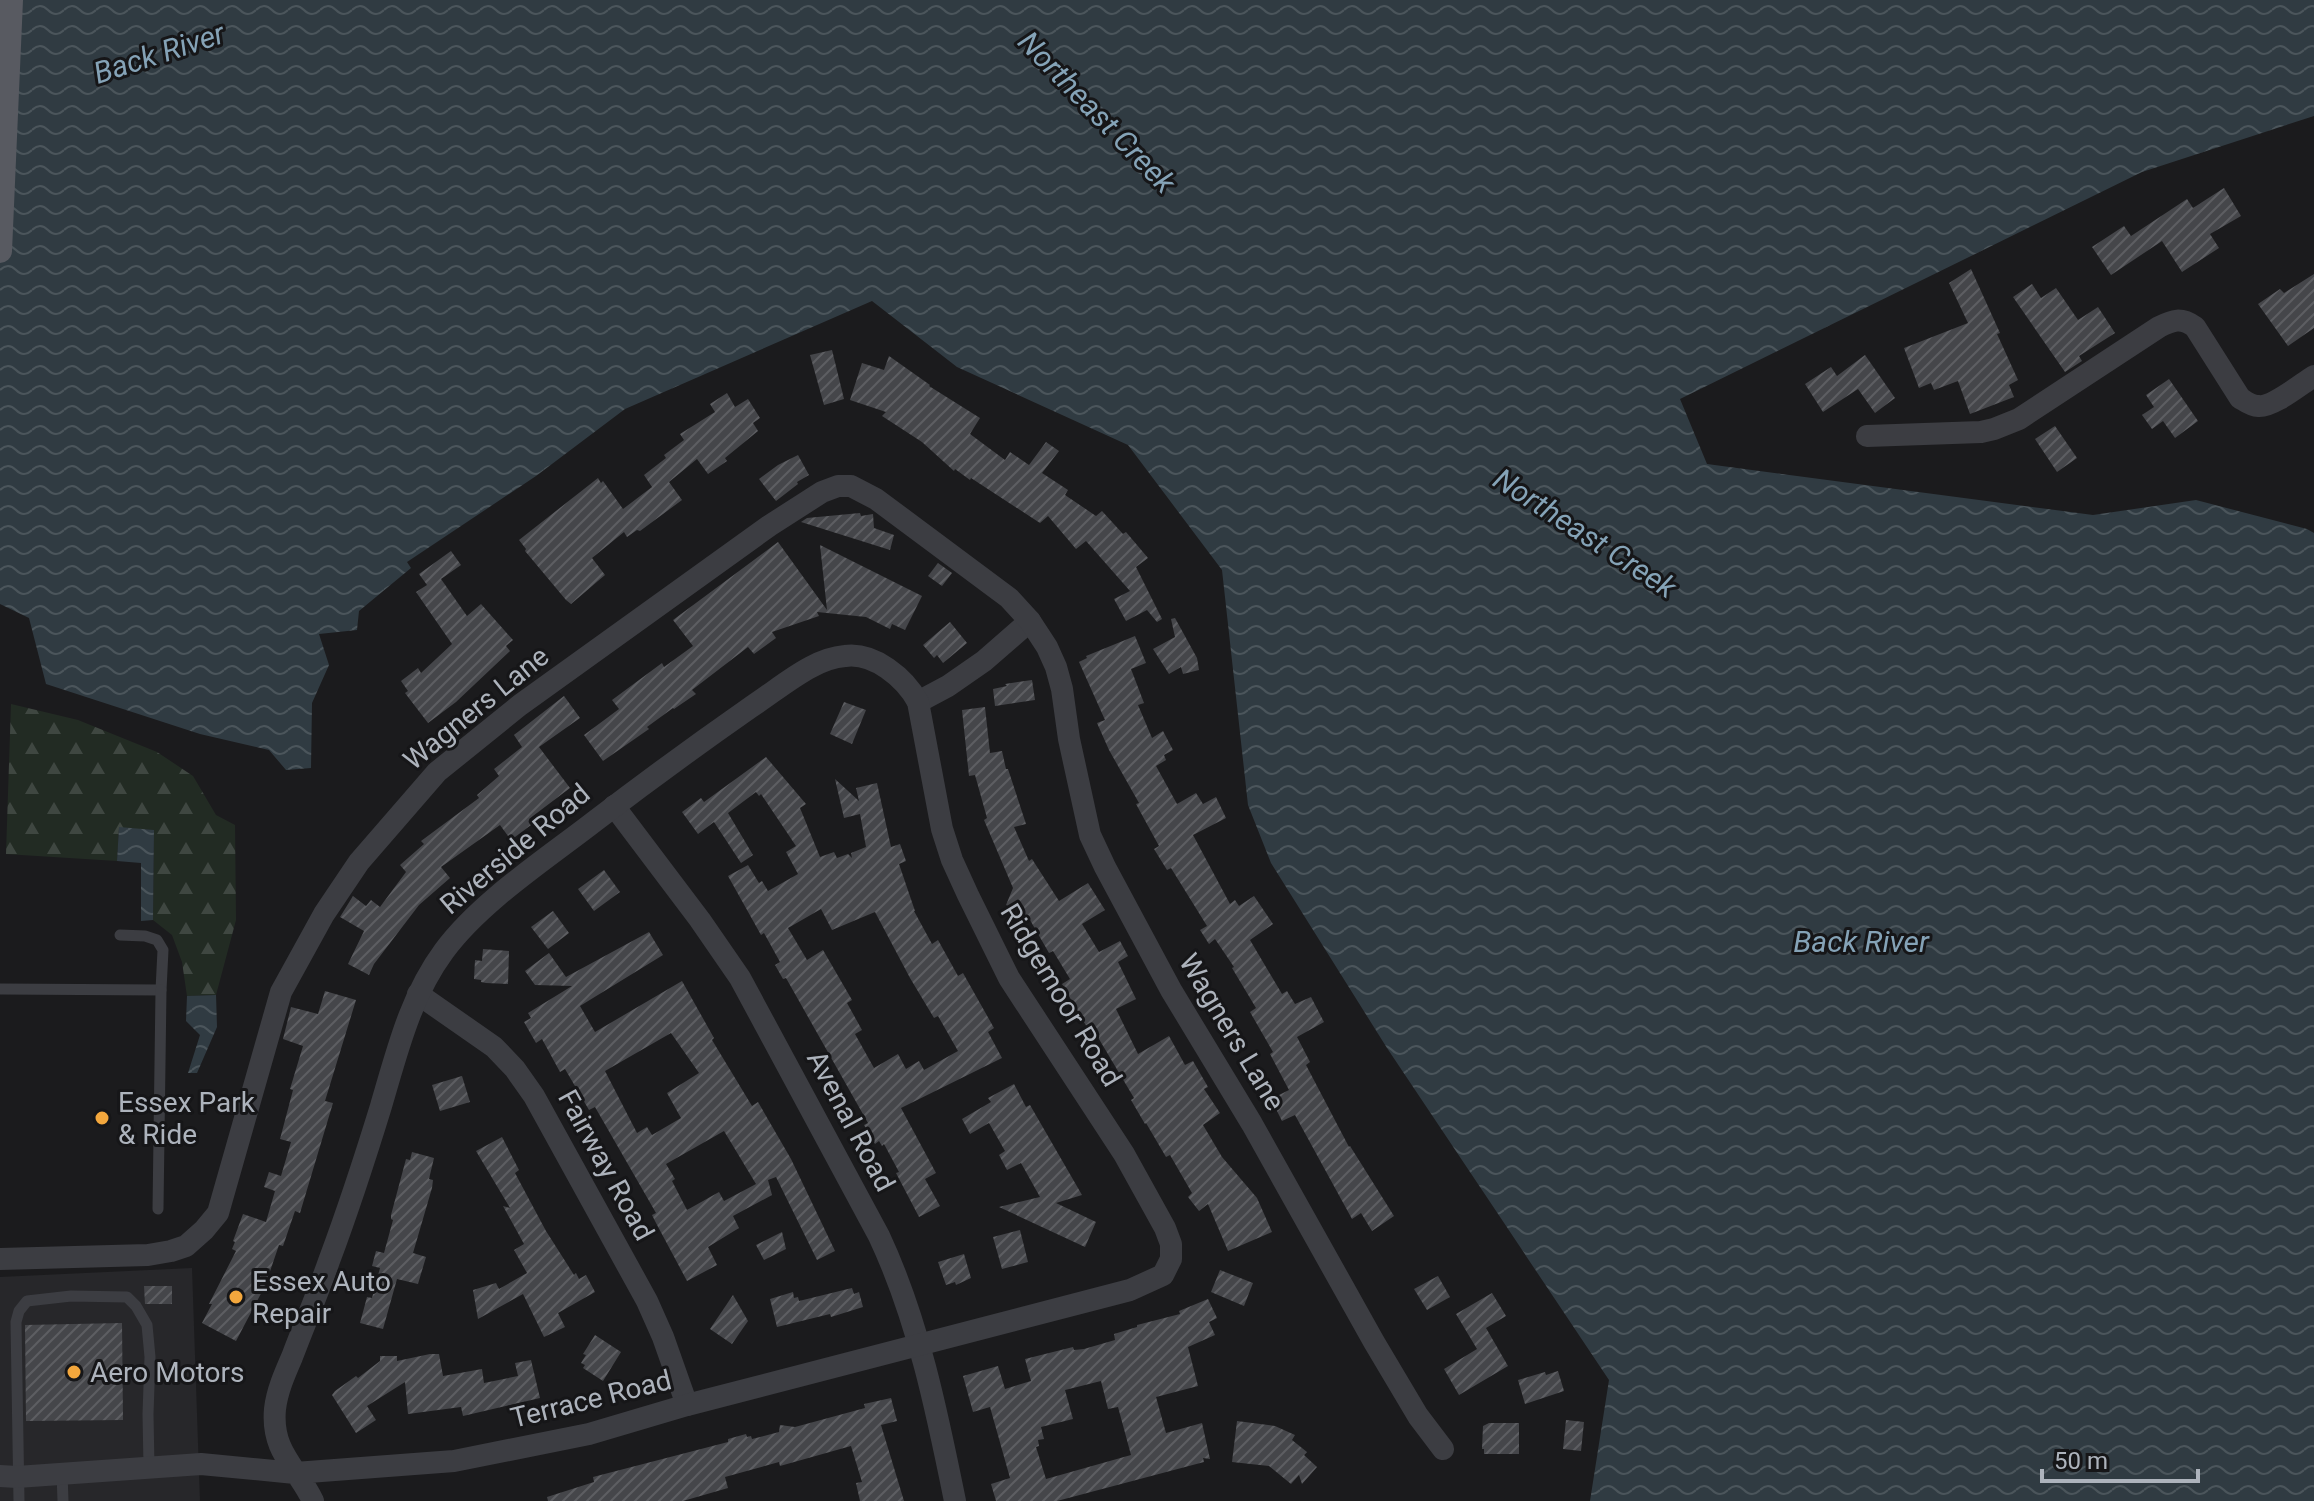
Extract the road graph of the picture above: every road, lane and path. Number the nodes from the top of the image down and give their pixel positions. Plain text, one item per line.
1 (11, 0) edge
2 (0, 251) edge
3 (2314, 376) edge
4 (1867, 436) dead end
5 (1030, 621) junction
6 (918, 702) junction
7 (614, 806) junction
8 (120, 935) dead end
9 (0, 989) edge
10 (161, 990) junction
11 (418, 994) junction
12 (158, 1209) dead end
13 (0, 1259) edge
14 (1171, 1259) joint
15 (918, 1347) junction
16 (687, 1405) junction
17 (1443, 1449) dead end
18 (149, 1467) junction
19 (62, 1473) junction
20 (295, 1473) junction
21 (9, 1476) edge
22 (19, 1501) edge
23 (63, 1501) edge
24 (313, 1501) edge
25 (955, 1501) edge

1 - 2 main road
3 - 4 street
5 - 6 street
5 - 13 street, Wagners Lane
5 - 17 street, Wagners Lane
6 - 7 street, Riverside Road
6 - 14 street, Ridgemoor Road
7 - 11 street, Riverside Road
7 - 15 street, Avenal Road
8 - 10 lane
9 - 10 lane
10 - 12 lane
11 - 16 street, Fairway Road
11 - 20 street, Riverside Road
14 - 15 street, Terrace Road
15 - 16 street, Terrace Road
15 - 25 street, Avenal Road
16 - 20 street, Terrace Road
18 - 19 street, Terrace Road
18 - 20 street, Terrace Road
18 - 21 lane
19 - 21 street, Terrace Road
19 - 23 lane
20 - 24 street, Riverside Road
21 - 22 lane

